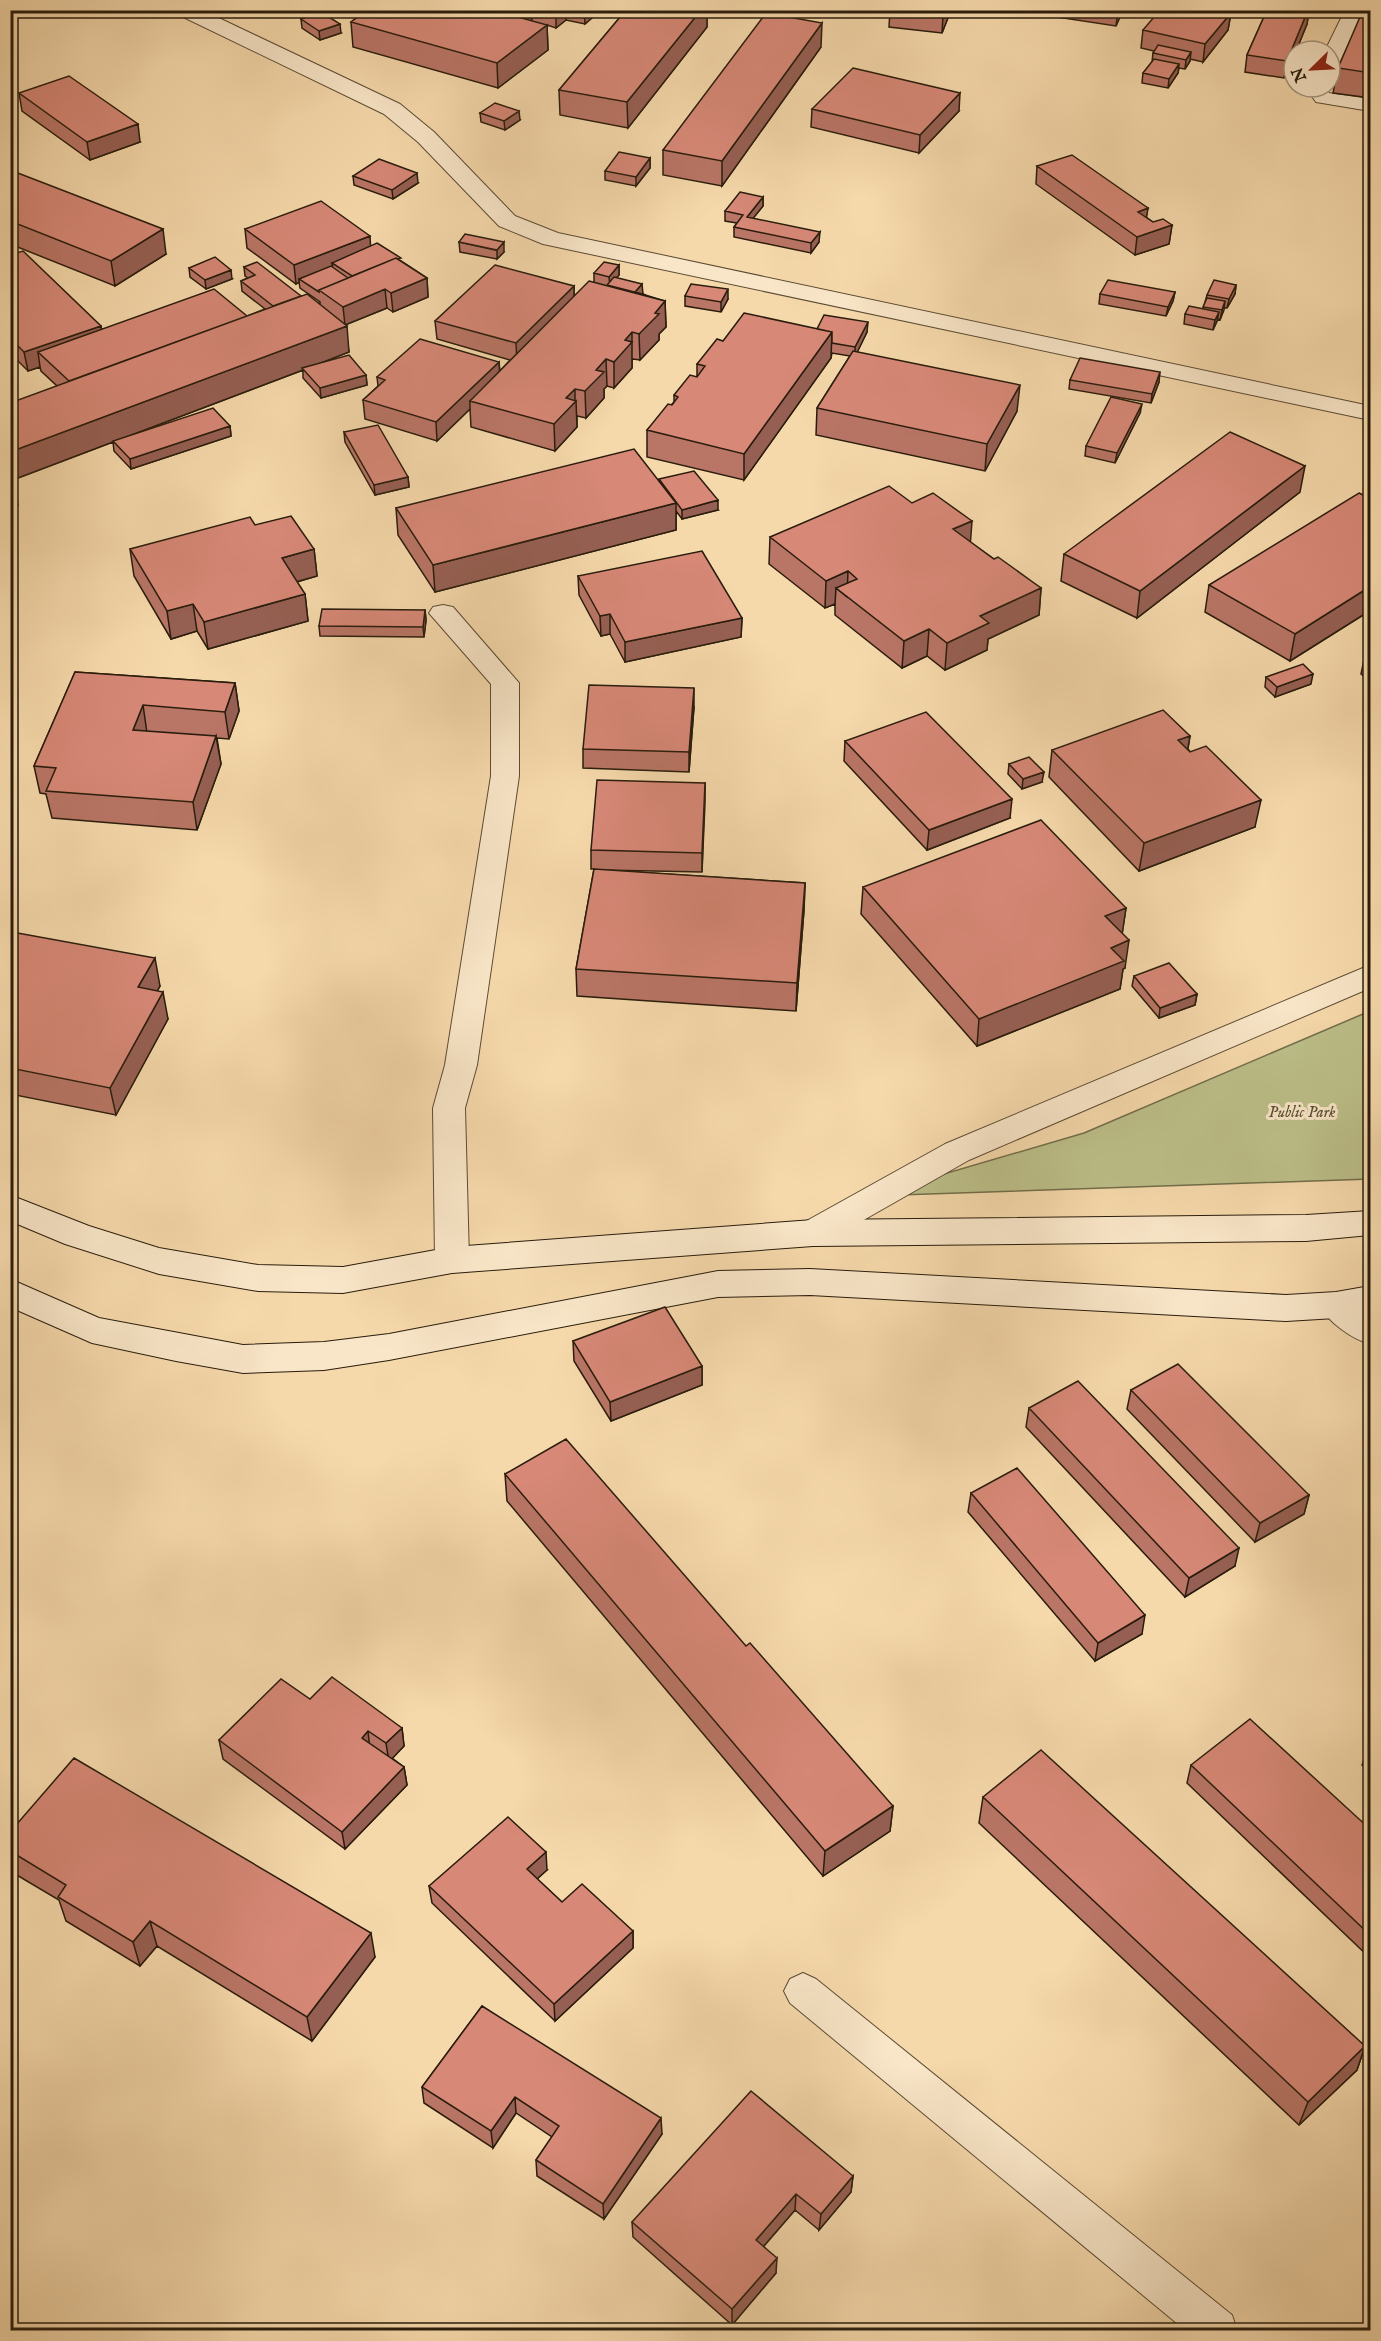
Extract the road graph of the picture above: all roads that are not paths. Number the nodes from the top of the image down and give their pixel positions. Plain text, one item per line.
1 (184, 10) edge
2 (1355, 10) edge
3 (1341, 39) edge
4 (1330, 99) edge
5 (1371, 105) edge
6 (1371, 413) edge
7 (443, 613) dead end
8 (1371, 976) edge
9 (10, 1207) edge
10 (1371, 1223) edge
11 (813, 1233) junction
12 (452, 1260) junction
13 (10, 1292) edge
14 (1371, 1299) edge
15 (1336, 1305) junction
16 (1371, 1331) edge
17 (803, 1991) dead end
18 (1217, 2331) edge

1 - 6 street
2 - 3 lane
4 - 5 lane
7 - 12 street
8 - 11 street
9 - 12 street
10 - 11 street
11 - 12 street
13 - 15 street
14 - 15 street
15 - 16 street
17 - 18 lane

